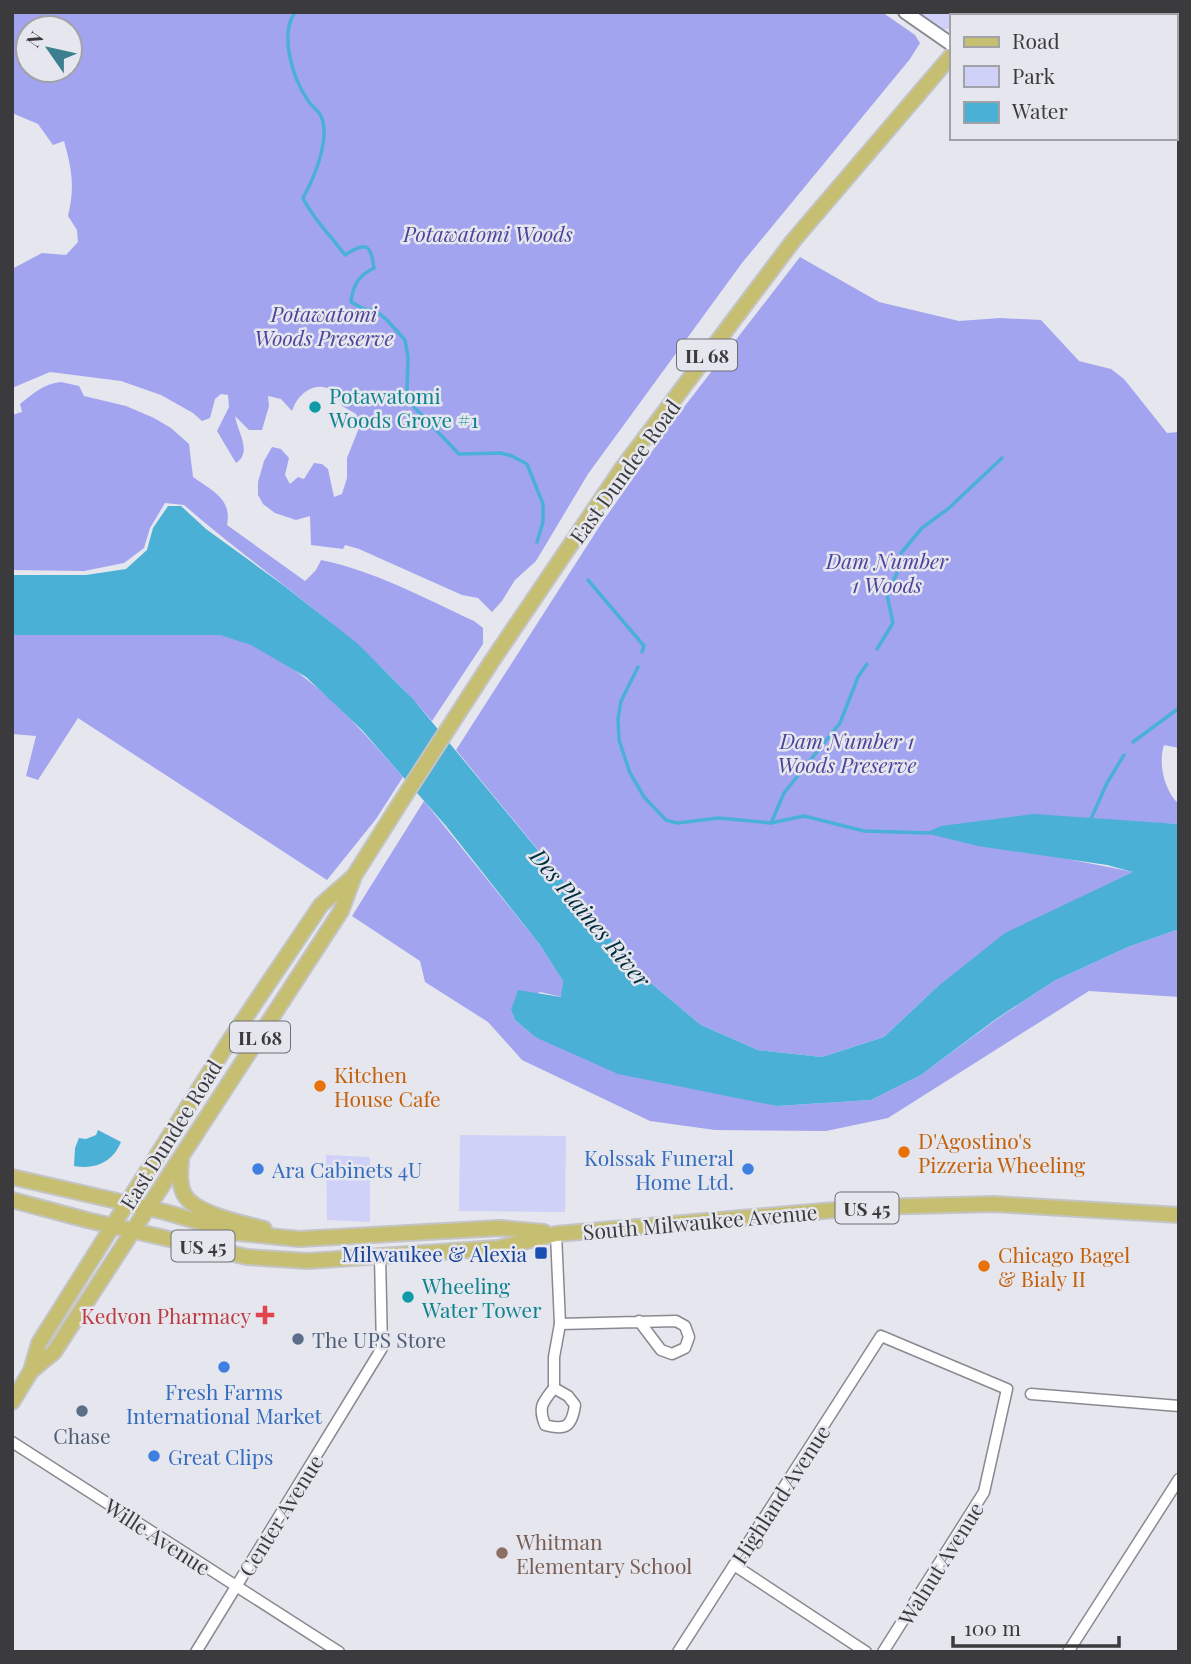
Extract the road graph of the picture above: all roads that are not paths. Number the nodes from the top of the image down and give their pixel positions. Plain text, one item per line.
1 (905, 12) edge
2 (950, 43) edge
3 (950, 57) edge
4 (354, 876) junction
5 (182, 1158) junction
6 (12, 1177) edge
7 (12, 1200) edge
8 (126, 1203) junction
9 (148, 1208) junction
10 (1179, 1215) edge
11 (112, 1226) junction
12 (133, 1231) junction
13 (556, 1234) junction
14 (299, 1239) junction
15 (380, 1256) junction
16 (639, 1321) junction
17 (560, 1324) junction
18 (31, 1371) junction
19 (554, 1388) dead end
20 (1007, 1389) joint
21 (1031, 1394) dead end
22 (12, 1402) edge
23 (1179, 1406) edge
24 (12, 1442) edge
25 (1179, 1479) edge
26 (734, 1565) junction
27 (236, 1586) junction
28 (196, 1652) edge
29 (339, 1652) edge
30 (678, 1652) edge
31 (866, 1652) edge
32 (883, 1652) edge
33 (1068, 1652) edge

1 - 2 street
3 - 4 main road, East Dundee Road / IL 68
4 - 5 main road, East Dundee Road / IL 68
4 - 8 main road, East Dundee Road / IL 68
5 - 9 main road, East Dundee Road / IL 68
5 - 14 main road
6 - 8 main road, US 45
7 - 11 main road, US 45
8 - 9 main road, South Milwaukee Avenue / US 45
8 - 11 main road, East Dundee Road / IL 68
9 - 12 main road, East Dundee Road / IL 68
9 - 14 main road, South Milwaukee Avenue / US 45
10 - 13 main road, South Milwaukee Avenue / US 45
11 - 12 main road, South Milwaukee Avenue / US 45
11 - 18 main road, East Dundee Road / IL 68
12 - 15 main road, South Milwaukee Avenue / US 45
12 - 18 main road, East Dundee Road / IL 68
13 - 14 main road, South Milwaukee Avenue / US 45
13 - 15 main road, South Milwaukee Avenue / US 45
13 - 17 street
15 - 27 street, Center Avenue
16 - 16 street
16 - 17 street
17 - 19 street
18 - 22 main road, East Dundee Road / IL 68
20 - 26 street, Highland Avenue
20 - 32 street, Walnut Avenue
21 - 23 street
24 - 27 street, Wille Avenue
25 - 33 street
26 - 30 street, Highland Avenue
26 - 31 street
27 - 28 street, Center Avenue
27 - 29 street, Wille Avenue

